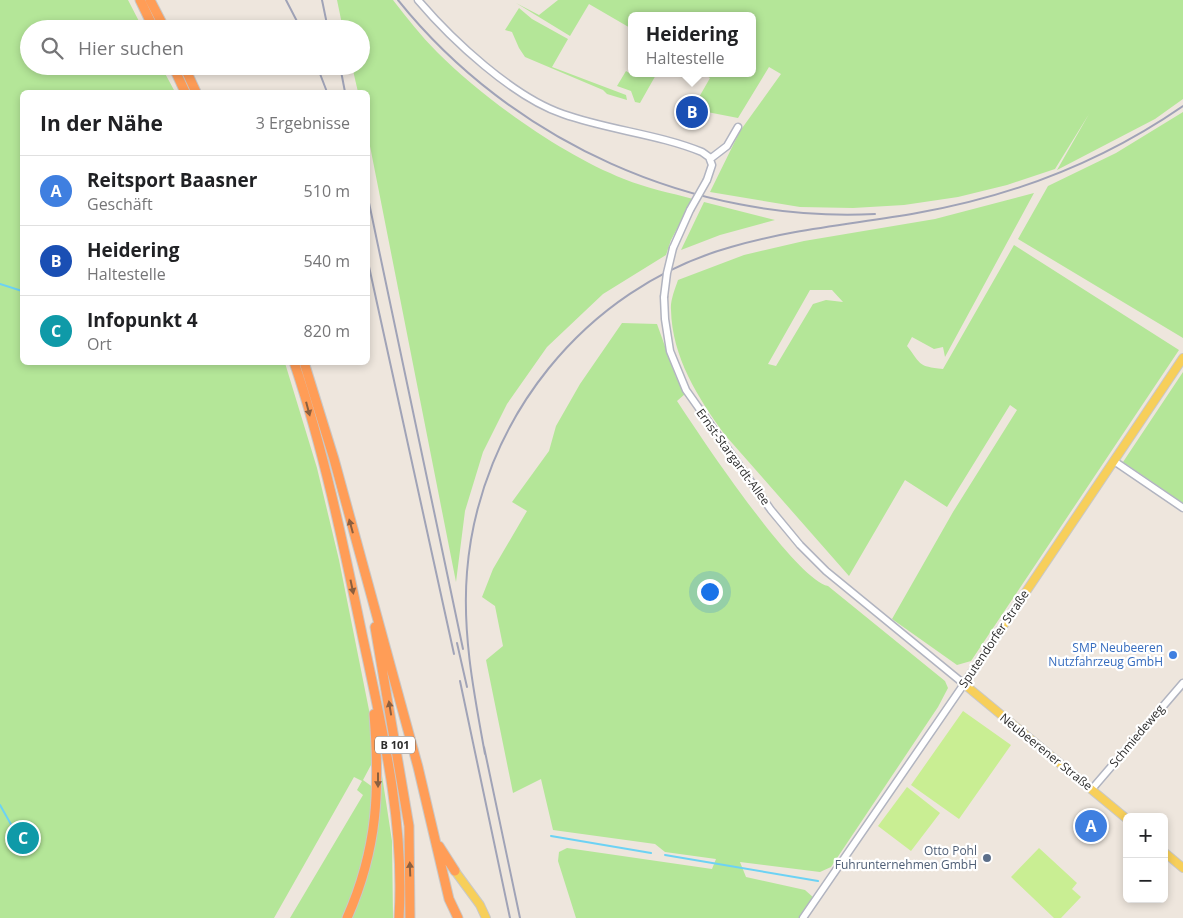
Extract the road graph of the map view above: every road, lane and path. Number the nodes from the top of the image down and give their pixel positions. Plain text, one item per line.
1 (140, 0) edge
2 (150, 0) edge
3 (418, 0) edge
4 (150, 20) edge
5 (160, 20) edge
6 (177, 75) edge
7 (188, 75) edge
8 (184, 90) edge
9 (195, 90) edge
10 (738, 127) dead end
11 (710, 159) junction
12 (1183, 358) edge
13 (295, 365) edge
14 (305, 365) edge
15 (1114, 461) junction
16 (1183, 508) edge
17 (364, 573) junction
18 (372, 679) junction
19 (1183, 683) edge
20 (964, 684) junction
21 (1092, 790) junction
22 (1123, 816) edge
23 (435, 836) junction
24 (1168, 855) edge
25 (1183, 868) edge
26 (455, 871) joint
27 (347, 918) edge
28 (399, 918) edge
29 (410, 918) edge
30 (458, 918) edge
31 (486, 918) edge
32 (803, 918) edge

1 - 4 highway
2 - 5 highway
3 - 11 street
6 - 8 highway
7 - 9 highway
10 - 11 street
11 - 20 street, Ernst-Stargardt-Allee, bridge
12 - 15 main road, Sputendorfer Straße
13 -> 18 highway, B 101
17 -> 14 highway, B 101
15 - 16 street
15 - 20 main road, Sputendorfer Straße
17 - 23 highway
29 -> 17 highway, B 101
18 -> 27 highway
18 - 28 highway, B 101
19 - 21 street, Schmiedeweg
20 - 21 main road, Neubeerener Straße
20 - 32 street, Sputendorfer Straße
21 - 22 main road, Neubeerener Straße
23 - 26 highway
23 - 30 highway
24 - 25 main road
26 - 31 main road

